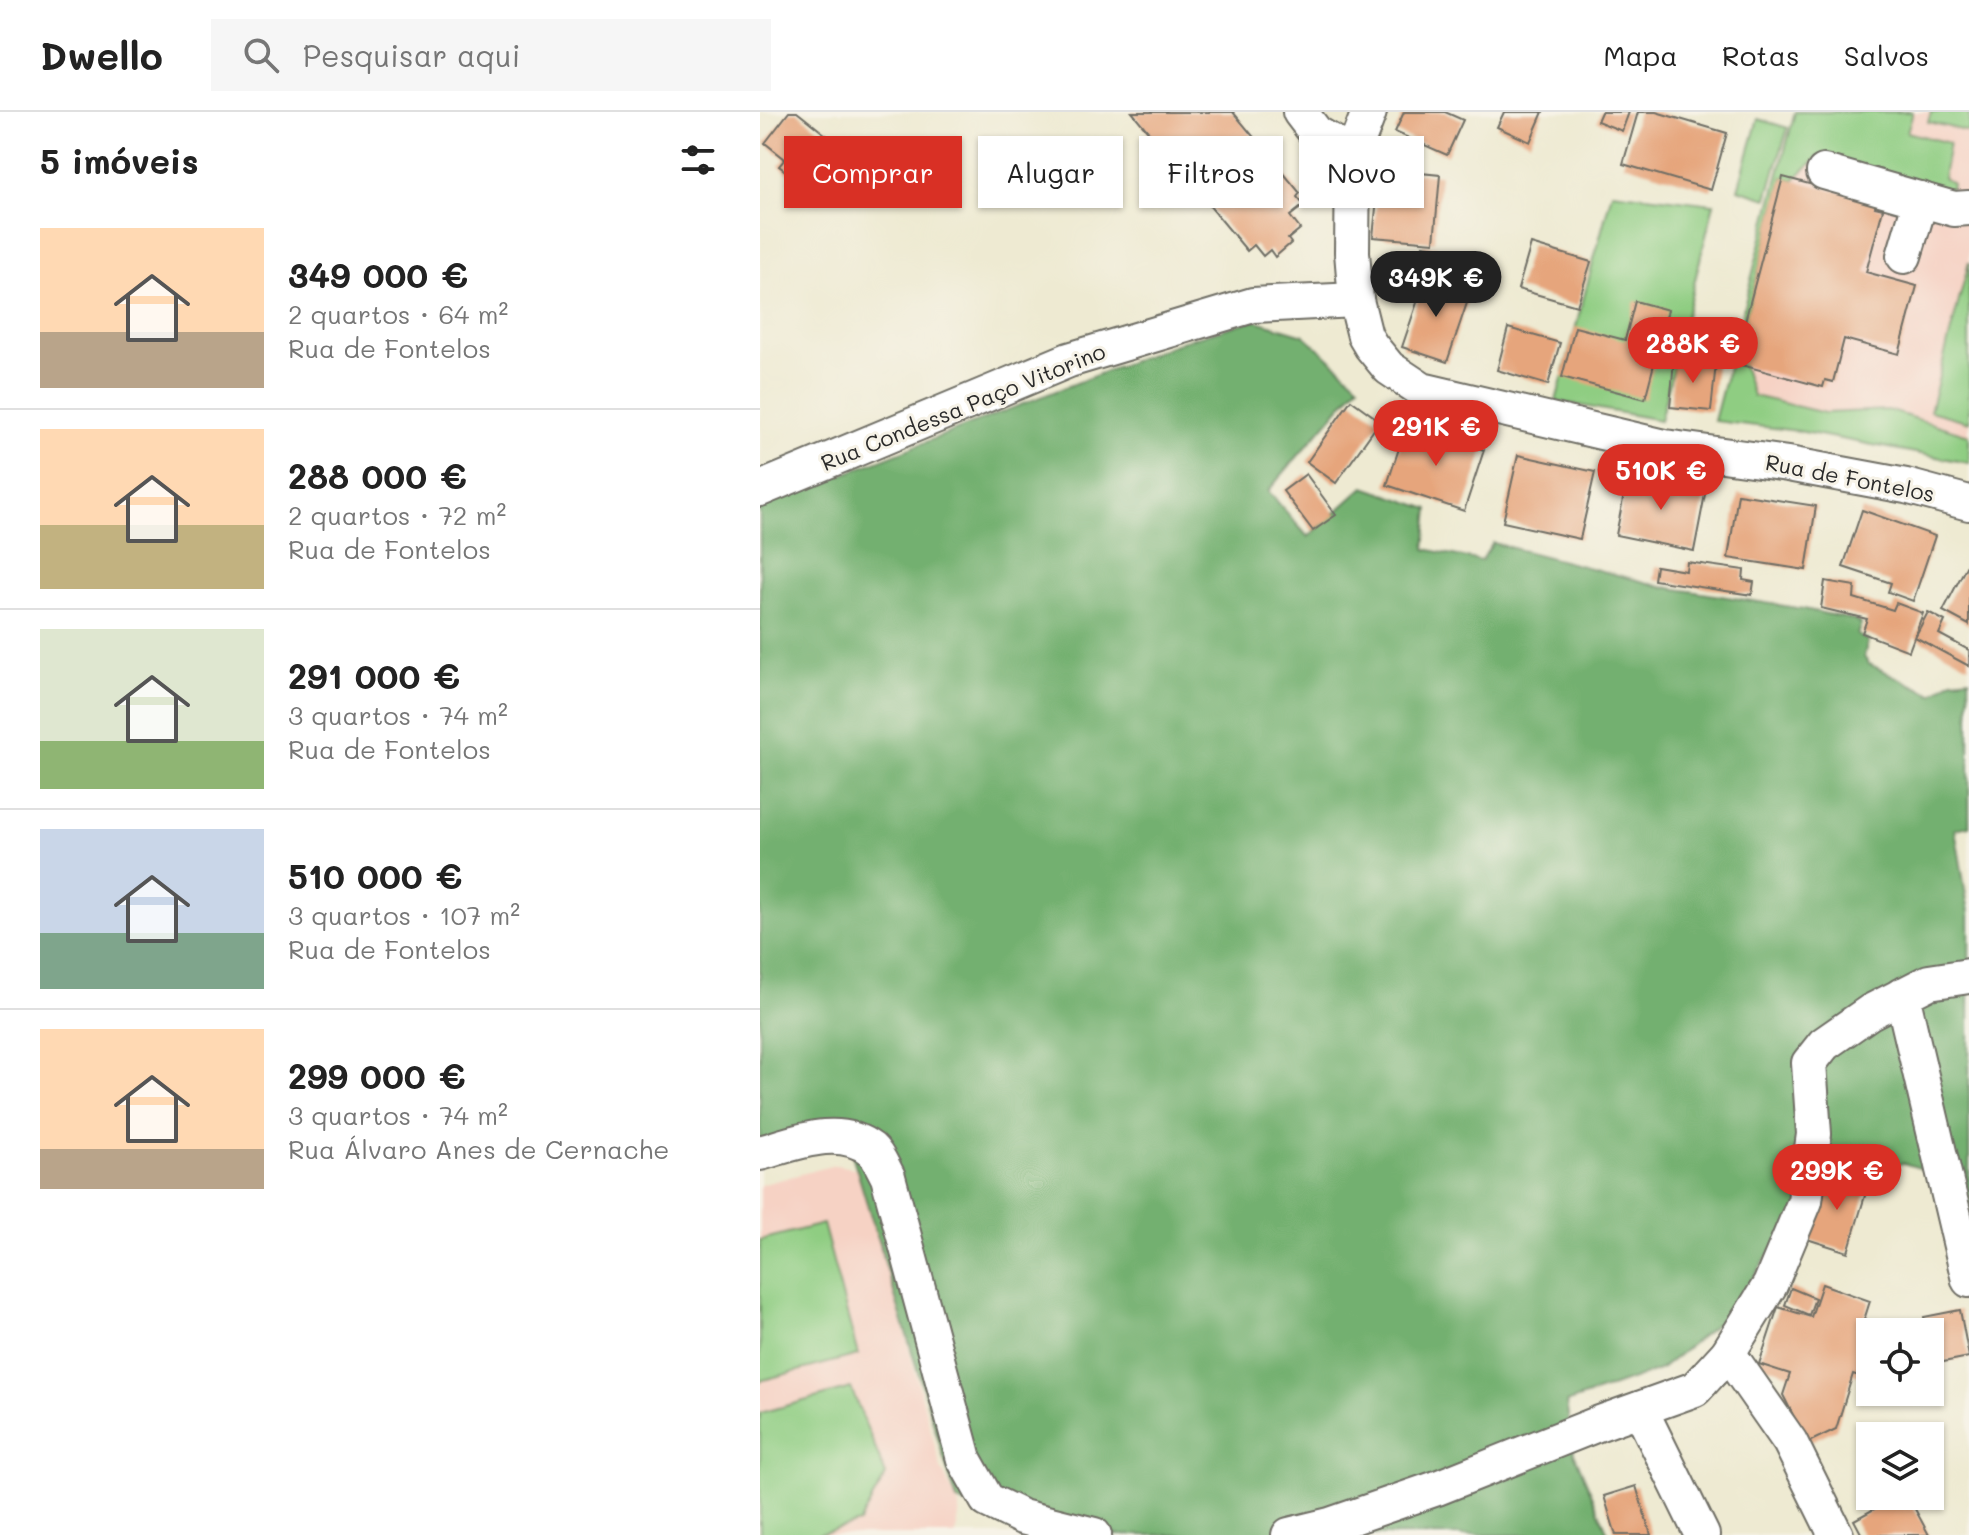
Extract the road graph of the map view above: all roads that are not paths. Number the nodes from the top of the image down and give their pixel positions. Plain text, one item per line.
1 (1300, 112) edge
2 (1369, 112) edge
3 (1321, 136) edge
4 (1360, 136) edge
5 (1824, 172) dead end
6 (1921, 199) junction
7 (1352, 208) edge
8 (1969, 208) edge
9 (1904, 256) dead end
10 (1356, 300) junction
11 (760, 489) edge
12 (1969, 503) edge
13 (1969, 976) edge
14 (1902, 995) junction
15 (760, 1153) edge
16 (1969, 1280) edge
17 (1728, 1353) junction
18 (1640, 1409) junction
19 (1094, 1535) edge
20 (1289, 1535) edge
21 (1702, 1535) edge
22 (1836, 1535) edge

1 - 3 street
2 - 4 street, Rua de Fontelos
5 - 6 street
6 - 8 street
6 - 9 street
7 - 10 street, Rua de Fontelos
10 - 11 street, Rua Condessa Paço Vitorino
10 - 12 street, Rua de Fontelos
13 - 14 street
14 - 16 street
14 - 17 street
15 - 19 street
17 - 18 street
17 - 22 street
18 - 20 street
18 - 21 street

